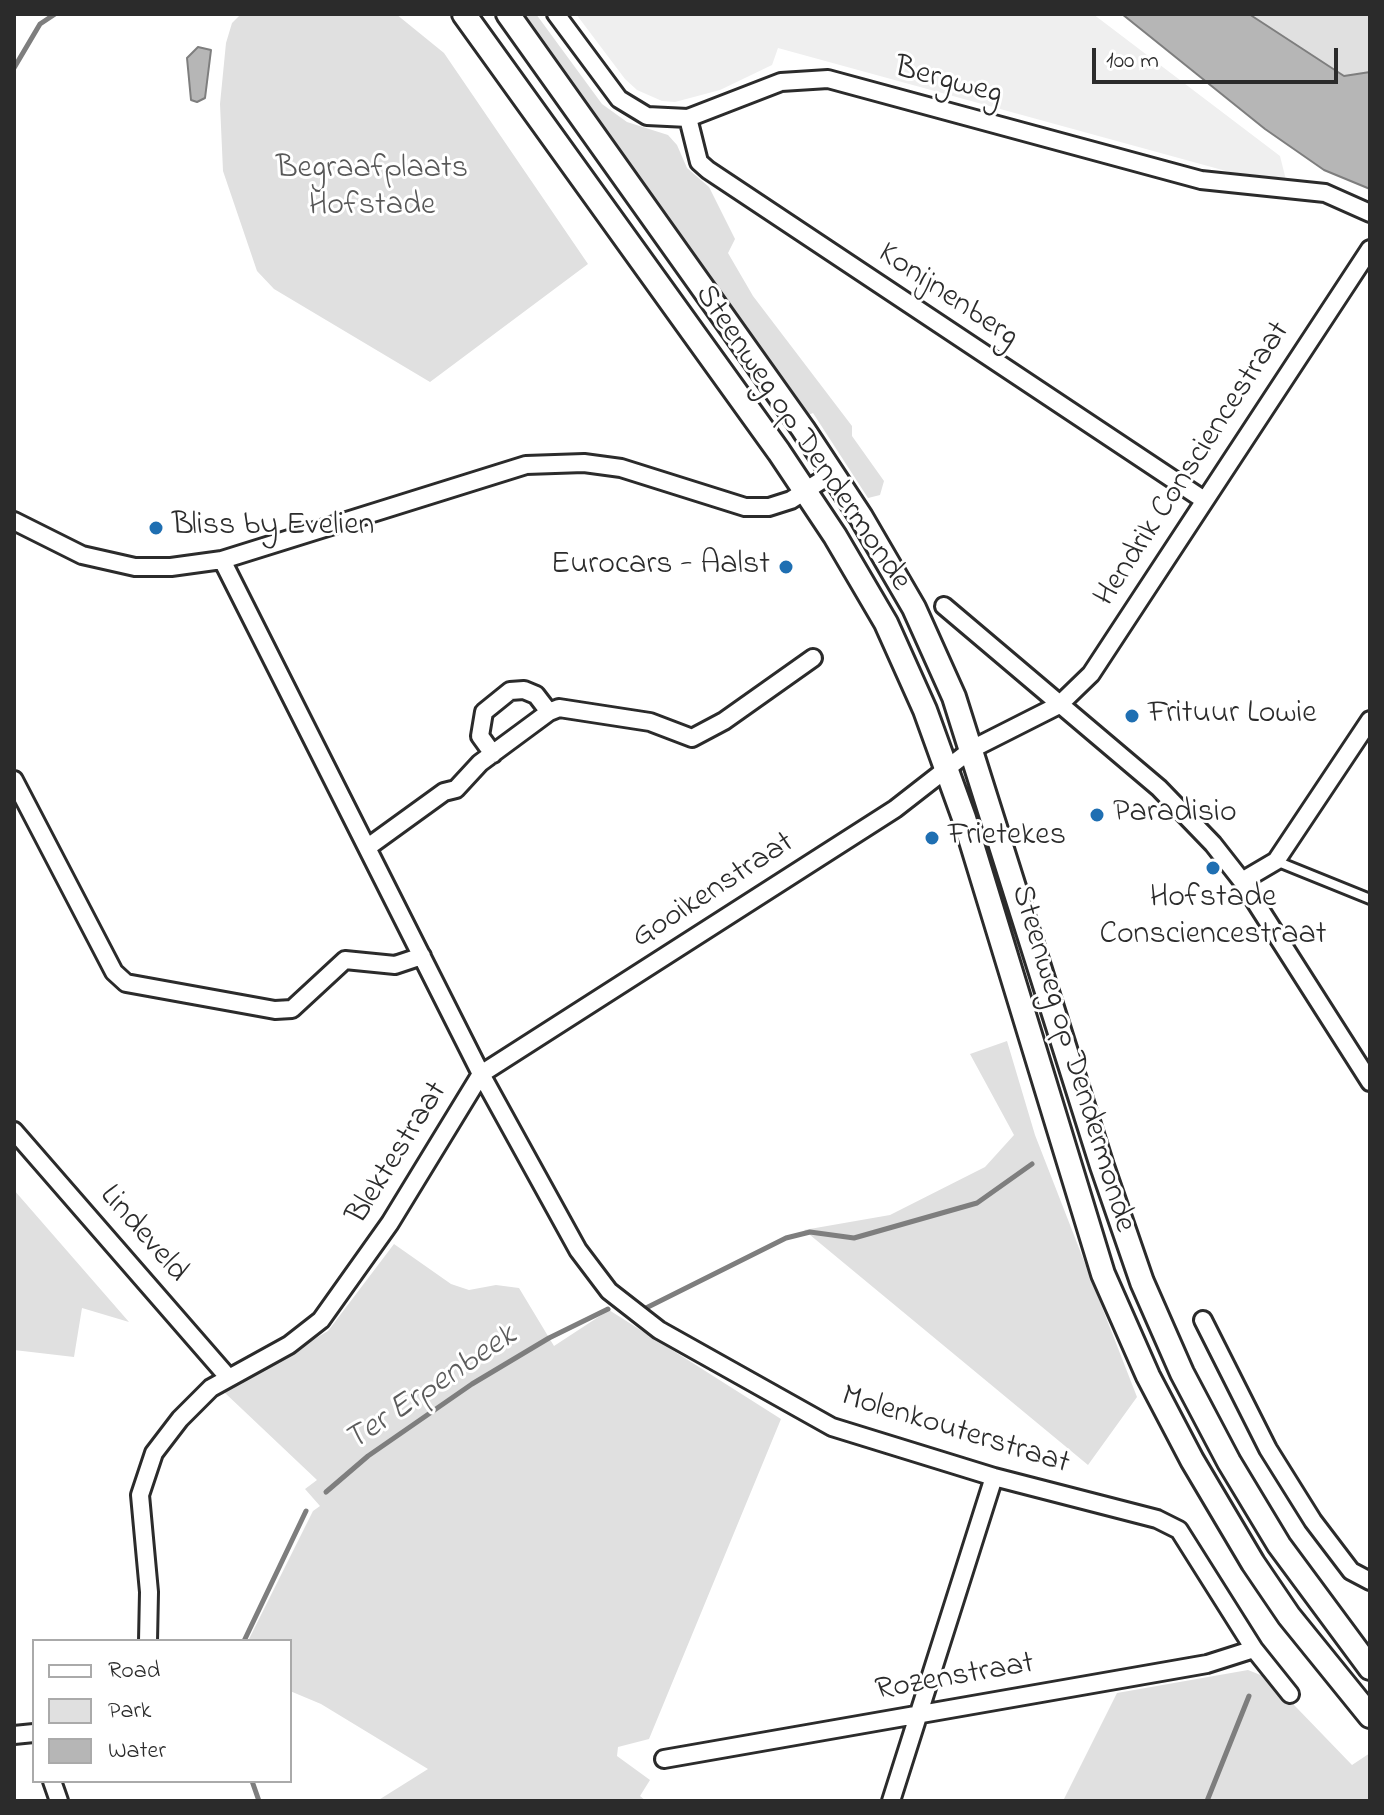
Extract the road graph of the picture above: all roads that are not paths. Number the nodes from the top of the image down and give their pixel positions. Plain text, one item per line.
1 (464, 14) edge
2 (508, 14) edge
3 (556, 14) edge
4 (688, 118) junction
5 (1370, 213) edge
6 (1370, 249) edge
7 (833, 473) junction
8 (806, 491) junction
9 (1204, 500) junction
10 (14, 521) edge
11 (222, 560) junction
12 (944, 606) dead end
13 (813, 658) dead end
14 (1059, 705) junction
15 (549, 712) junction
16 (1370, 720) edge
17 (972, 749) junction
18 (493, 754) junction
19 (946, 769) junction
20 (14, 780) edge
21 (368, 847) junction
22 (1276, 861) junction
23 (1242, 881) junction
24 (1370, 899) edge
25 (422, 956) junction
26 (481, 1074) junction
27 (1370, 1082) edge
28 (14, 1131) edge
29 (1203, 1320) dead end
30 (228, 1377) junction
31 (994, 1477) junction
32 (1370, 1581) edge
33 (148, 1639) edge
34 (1254, 1649) junction
35 (1370, 1668) edge
36 (1290, 1694) dead end
37 (918, 1713) junction
38 (1370, 1716) edge
39 (664, 1759) dead end
40 (891, 1801) edge

1 - 8 main road, Steenweg op Dendermonde
2 - 7 main road, Steenweg op Dendermonde
3 - 4 street, Bergweg
4 - 5 street, Bergweg
4 - 9 street, Konijnenberg
6 - 9 street, Hendrik Consciencestraat
7 - 8 street
7 - 17 main road, Steenweg op Dendermonde
8 - 11 street
8 - 19 main road, Steenweg op Dendermonde
9 - 14 street, Hendrik Consciencestraat
10 - 11 street
11 - 21 street, Blektestraat
12 - 14 street
13 - 15 street
14 - 17 street, Hendrik Consciencestraat
14 - 23 street
15 - 18 street
15 - 18 street
16 - 22 street
17 - 19 street, Gooikenstraat
17 - 35 main road, Steenweg op Dendermonde
18 - 21 street
19 - 26 street, Gooikenstraat
19 - 38 main road, Steenweg op Dendermonde
20 - 25 street
21 - 25 street, Blektestraat
22 - 23 street
22 - 24 lane
23 - 27 street
25 - 26 street, Blektestraat
26 - 30 street, Blektestraat
26 - 31 street, Molenkouterstraat
28 - 30 street, Lindeveld
29 - 32 street
30 - 33 street, Blektestraat
31 - 34 street, Molenkouterstraat
31 - 37 street
34 - 36 street, Molenkouterstraat
34 - 37 street, Rozenstraat
37 - 39 street, Rozenstraat
37 - 40 street

